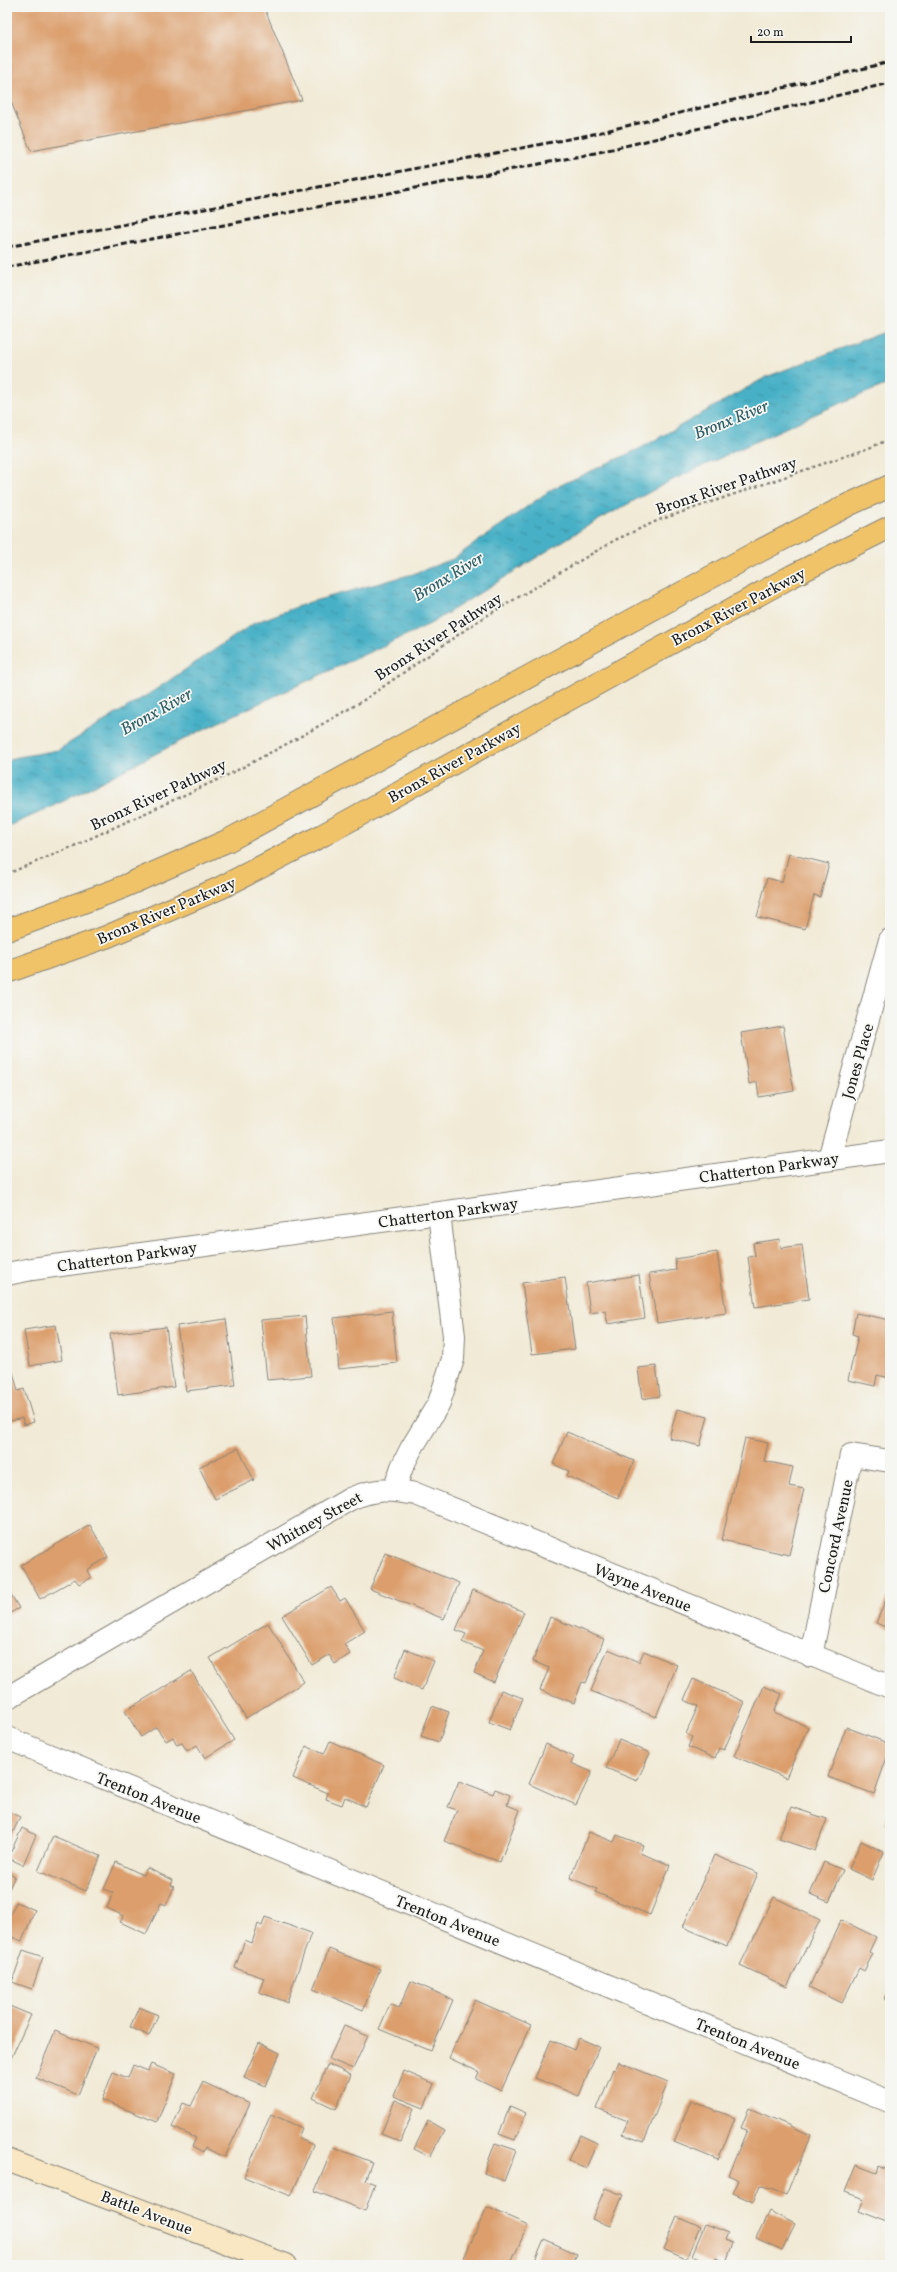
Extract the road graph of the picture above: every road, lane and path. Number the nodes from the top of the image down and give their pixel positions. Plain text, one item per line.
1 (890, 439) edge
2 (890, 486) edge
3 (890, 528) edge
4 (7, 874) edge
5 (7, 930) edge
6 (890, 940) edge
7 (7, 972) edge
8 (890, 1151) edge
9 (829, 1159) junction
10 (439, 1214) junction
11 (7, 1274) edge
12 (890, 1461) edge
13 (394, 1490) junction
14 (811, 1656) junction
15 (890, 1687) edge
16 (7, 1698) edge
17 (7, 1738) edge
18 (890, 2102) edge
19 (7, 2160) edge
20 (275, 2263) edge

1 - 4 path, Bronx River Pathway
2 - 5 highway
3 - 7 highway, Bronx River Parkway
6 - 9 street, Jones Place
8 - 9 street, Chatterton Parkway
9 - 10 street, Chatterton Parkway
10 - 11 street, Chatterton Parkway
10 - 13 street
12 - 14 street, Concord Avenue
13 - 14 street, Wayne Avenue
13 - 16 street, Whitney Street
14 - 15 street, Wayne Avenue
17 - 18 street, Trenton Avenue
19 - 20 street, Battle Avenue

